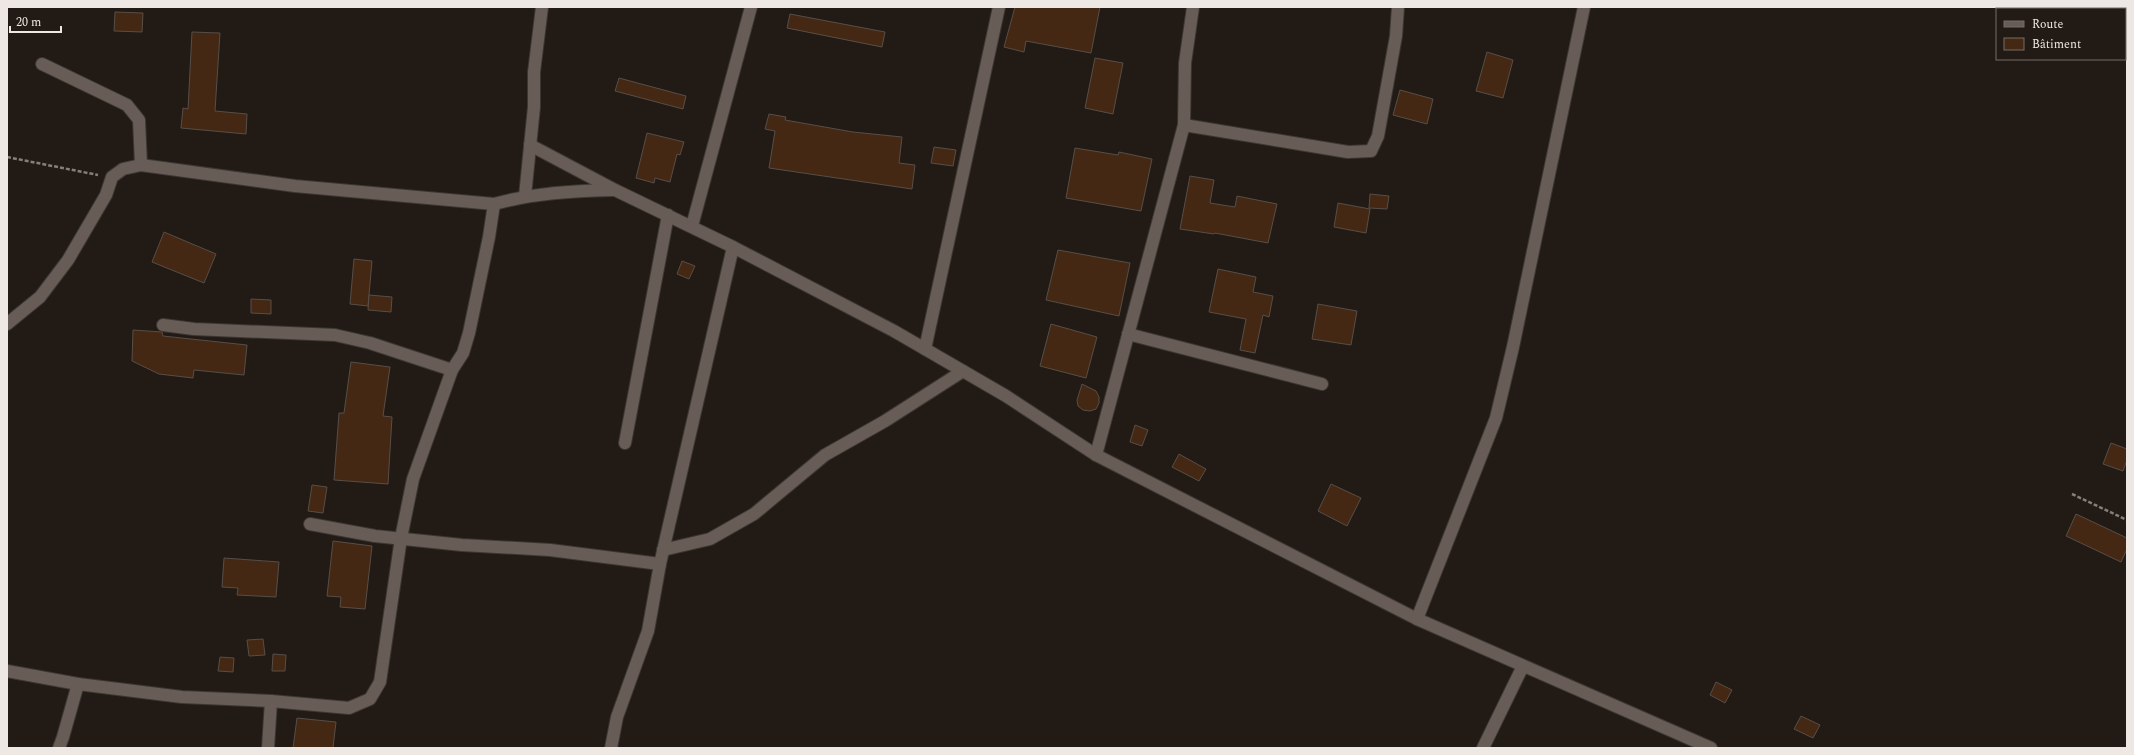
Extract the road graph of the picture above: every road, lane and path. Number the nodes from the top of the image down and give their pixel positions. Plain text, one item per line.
1 (542, 7) edge
2 (751, 7) edge
3 (999, 7) edge
4 (1194, 7) edge
5 (1398, 7) edge
6 (1584, 7) edge
7 (42, 64) dead end
8 (1184, 125) junction
9 (530, 145) junction
10 (7, 157) edge
11 (140, 165) junction
12 (112, 177) junction
13 (615, 190) junction
14 (525, 196) junction
15 (494, 204) junction
16 (668, 215) junction
17 (692, 226) junction
18 (733, 247) junction
19 (7, 324) edge
20 (163, 325) dead end
21 (1128, 334) junction
22 (925, 349) junction
23 (452, 370) junction
24 (963, 371) junction
25 (1322, 384) dead end
26 (625, 443) dead end
27 (1096, 455) junction
28 (2072, 494) dead end
29 (2127, 520) edge
30 (310, 524) dead end
31 (401, 538) junction
32 (663, 550) junction
33 (660, 564) junction
34 (1417, 619) junction
35 (1523, 666) junction
36 (7, 671) edge
37 (78, 684) junction
38 (271, 701) junction
39 (58, 748) edge
40 (268, 748) edge
41 (611, 748) edge
42 (1483, 748) edge
43 (1711, 748) edge

1 - 9 street
2 - 17 street
3 - 22 street
4 - 8 street
5 - 8 street
6 - 34 street
7 - 11 street
8 - 21 street
9 - 13 street
9 - 14 street
10 - 12 path
11 - 12 street
11 - 15 street
12 - 19 street
13 - 14 street
13 - 16 street
14 - 15 street
15 - 23 street
16 - 17 street
16 - 26 street
17 - 18 street
18 - 22 street
18 - 32 street
20 - 23 street
21 - 25 street
21 - 27 street
22 - 24 street
23 - 31 street
24 - 27 street
24 - 32 street
27 - 34 street
28 - 29 path
30 - 31 street
31 - 33 street
31 - 38 street
32 - 33 street
33 - 41 street
34 - 35 street
35 - 42 street
35 - 43 street
36 - 37 street
37 - 38 street
37 - 39 street
38 - 40 street

